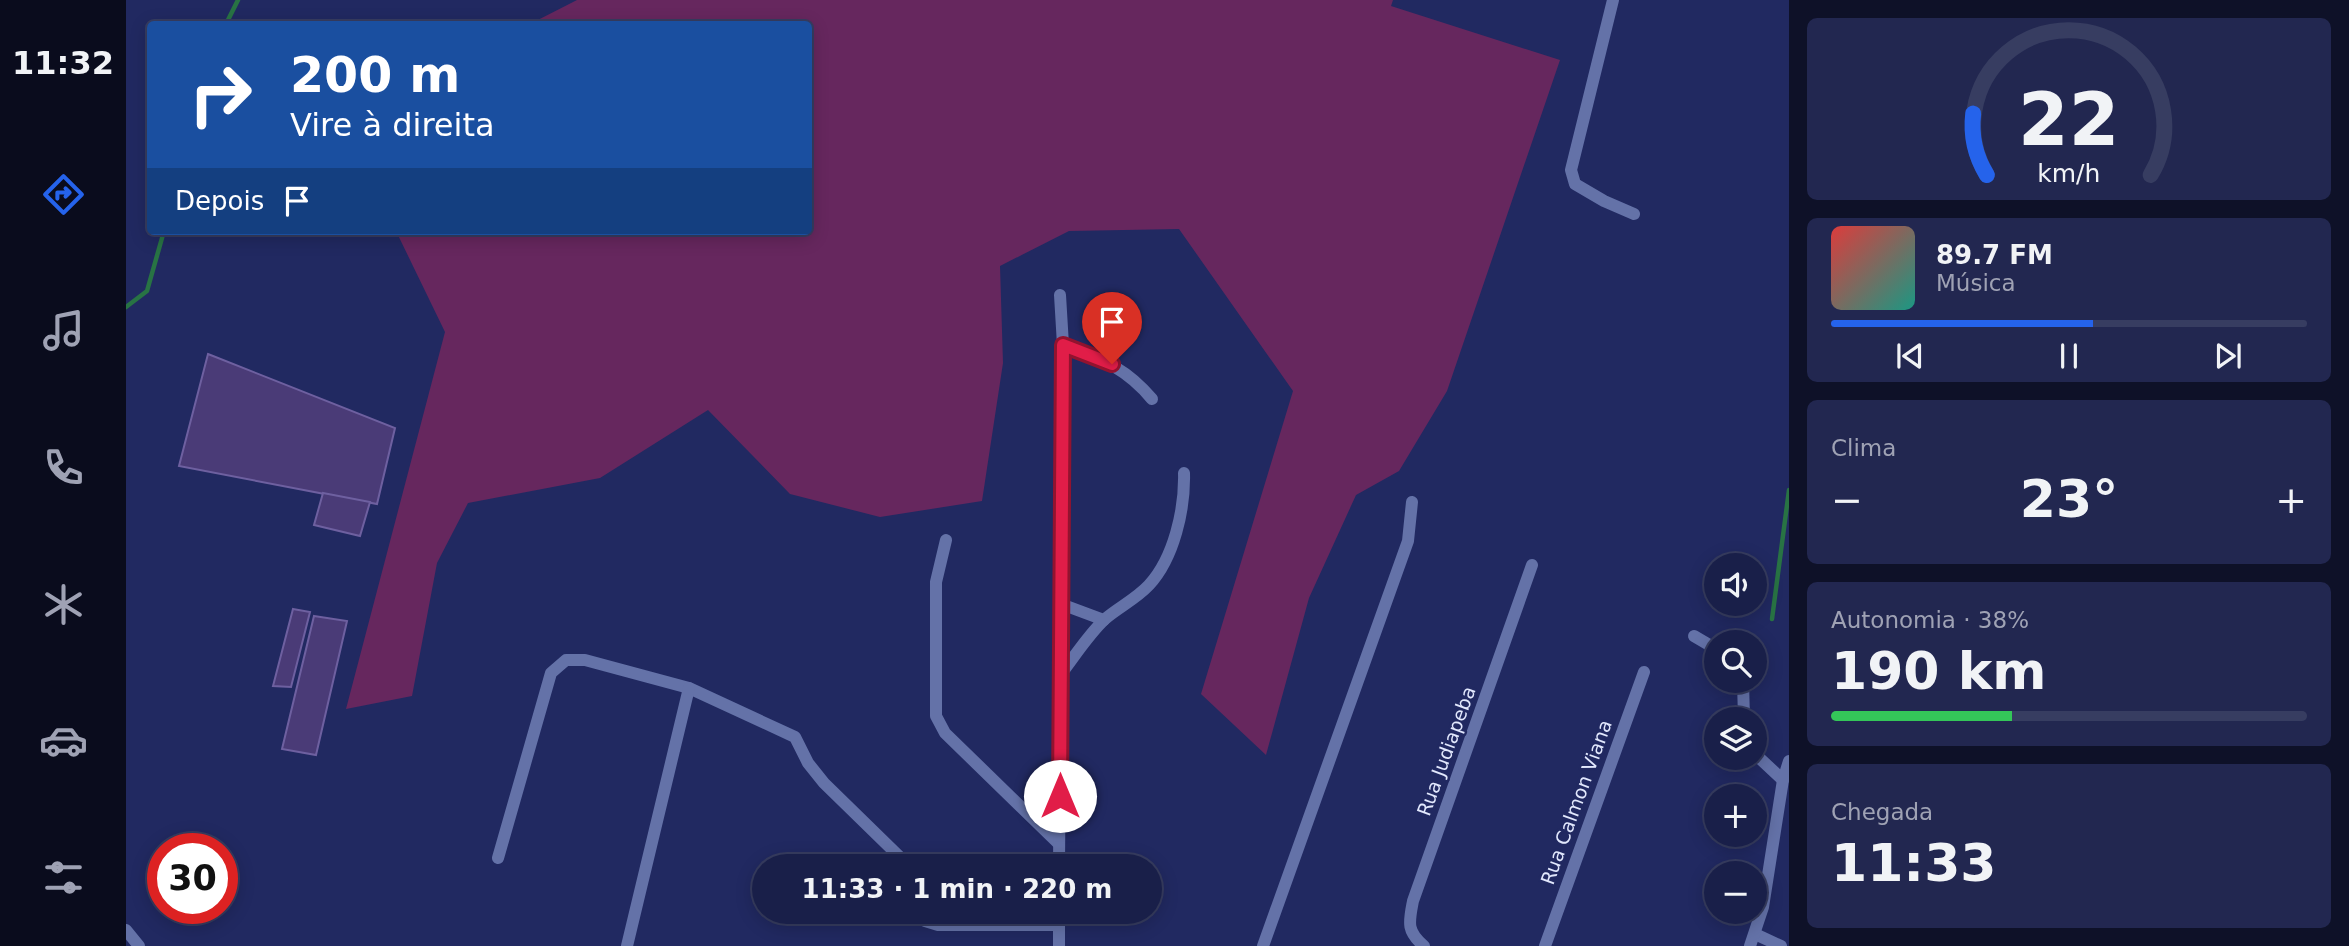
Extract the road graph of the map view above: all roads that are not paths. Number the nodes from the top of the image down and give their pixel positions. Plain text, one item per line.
1 (1614, 0) edge
2 (1634, 214) dead end
3 (1060, 295) dead end
4 (1063, 345) junction
5 (1152, 399) dead end
6 (1184, 473) dead end
7 (1412, 502) dead end
8 (946, 540) dead end
9 (1532, 565) dead end
10 (1061, 604) junction
11 (1104, 620) junction
12 (1694, 636) dead end
13 (1704, 642) edge
14 (1644, 672) dead end
15 (1060, 674) junction
16 (689, 688) junction
17 (1789, 761) edge
18 (1767, 765) edge
19 (1783, 780) junction
20 (1059, 844) junction
21 (897, 854) edge
22 (1059, 854) edge
23 (498, 858) dead end
24 (935, 924) edge
25 (968, 924) edge
26 (1059, 924) edge
27 (126, 930) edge
28 (1753, 940) edge
29 (139, 946) edge
30 (627, 946) edge
31 (1059, 946) edge
32 (1263, 946) edge
33 (1424, 946) edge
34 (1545, 946) edge
35 (1781, 946) edge

1 - 2 street
3 - 4 street
4 - 5 street
4 - 10 street
6 - 11 street
7 - 32 street
8 - 20 street
9 - 33 street, Rua Judiapeba
10 - 11 street
10 - 15 street
11 - 15 street
12 - 13 street
14 - 34 street, Rua Calmon Viana
15 - 20 street
16 - 21 street
16 - 23 street
16 - 30 street
17 - 19 street
18 - 19 street
19 - 28 street
20 - 22 street
24 - 25 street
26 - 31 street
27 - 29 street
28 - 35 street

